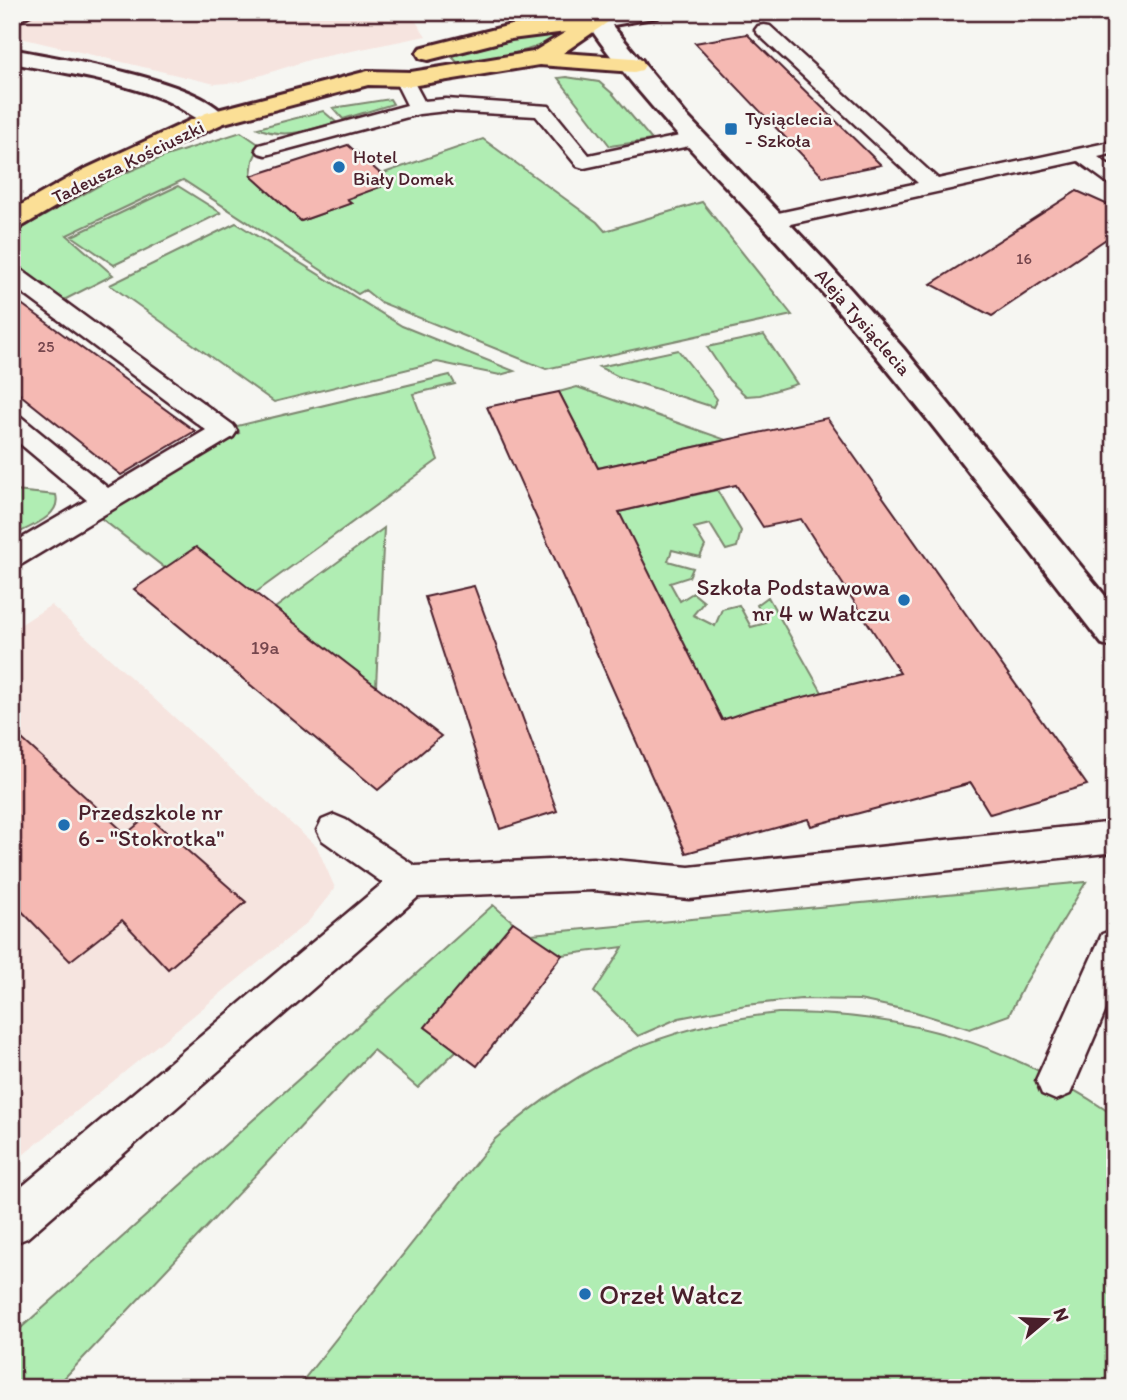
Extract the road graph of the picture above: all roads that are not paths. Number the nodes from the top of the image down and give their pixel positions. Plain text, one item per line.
1 (26, 12) edge
2 (650, 12) edge
3 (593, 17) edge
4 (12, 20) edge
5 (765, 30) dead end
6 (12, 56) edge
7 (539, 58) junction
8 (634, 65) junction
9 (368, 78) junction
10 (403, 79) junction
11 (418, 108) junction
12 (215, 118) junction
13 (694, 139) junction
14 (1115, 147) edge
15 (266, 149) dead end
16 (1081, 154) junction
17 (1115, 179) edge
18 (932, 185) junction
19 (12, 221) edge
20 (772, 221) junction
21 (12, 274) edge
22 (12, 423) edge
23 (105, 500) junction
24 (12, 557) edge
25 (1115, 634) edge
26 (334, 830) dead end
27 (1115, 837) edge
28 (410, 882) junction
29 (1115, 946) edge
30 (1056, 1080) dead end
31 (12, 1223) edge

1 - 4 lane
2 - 3 street, Tadeusza Kościuszki
3 - 7 main road, Tadeusza Kościuszki
3 - 8 street, Aleja Tysiąclecia
3 - 9 main road, Tadeusza Kościuszki
5 - 18 lane
6 - 12 street
7 - 8 main road
7 - 10 main road, Tadeusza Kościuszki
8 - 13 street, Aleja Tysiąclecia
9 - 10 main road, Tadeusza Kościuszki
9 - 12 main road, Tadeusza Kościuszki
10 - 11 lane
11 - 13 lane
11 - 15 lane
12 - 19 main road, Tadeusza Kościuszki
13 - 20 street, Aleja Tysiąclecia
14 - 16 lane
16 - 17 lane
16 - 18 lane
18 - 20 lane
20 - 25 street, Aleja Tysiąclecia
21 - 23 lane
22 - 23 lane
23 - 24 lane
26 - 28 lane
27 - 28 lane
28 - 31 lane
29 - 30 lane

